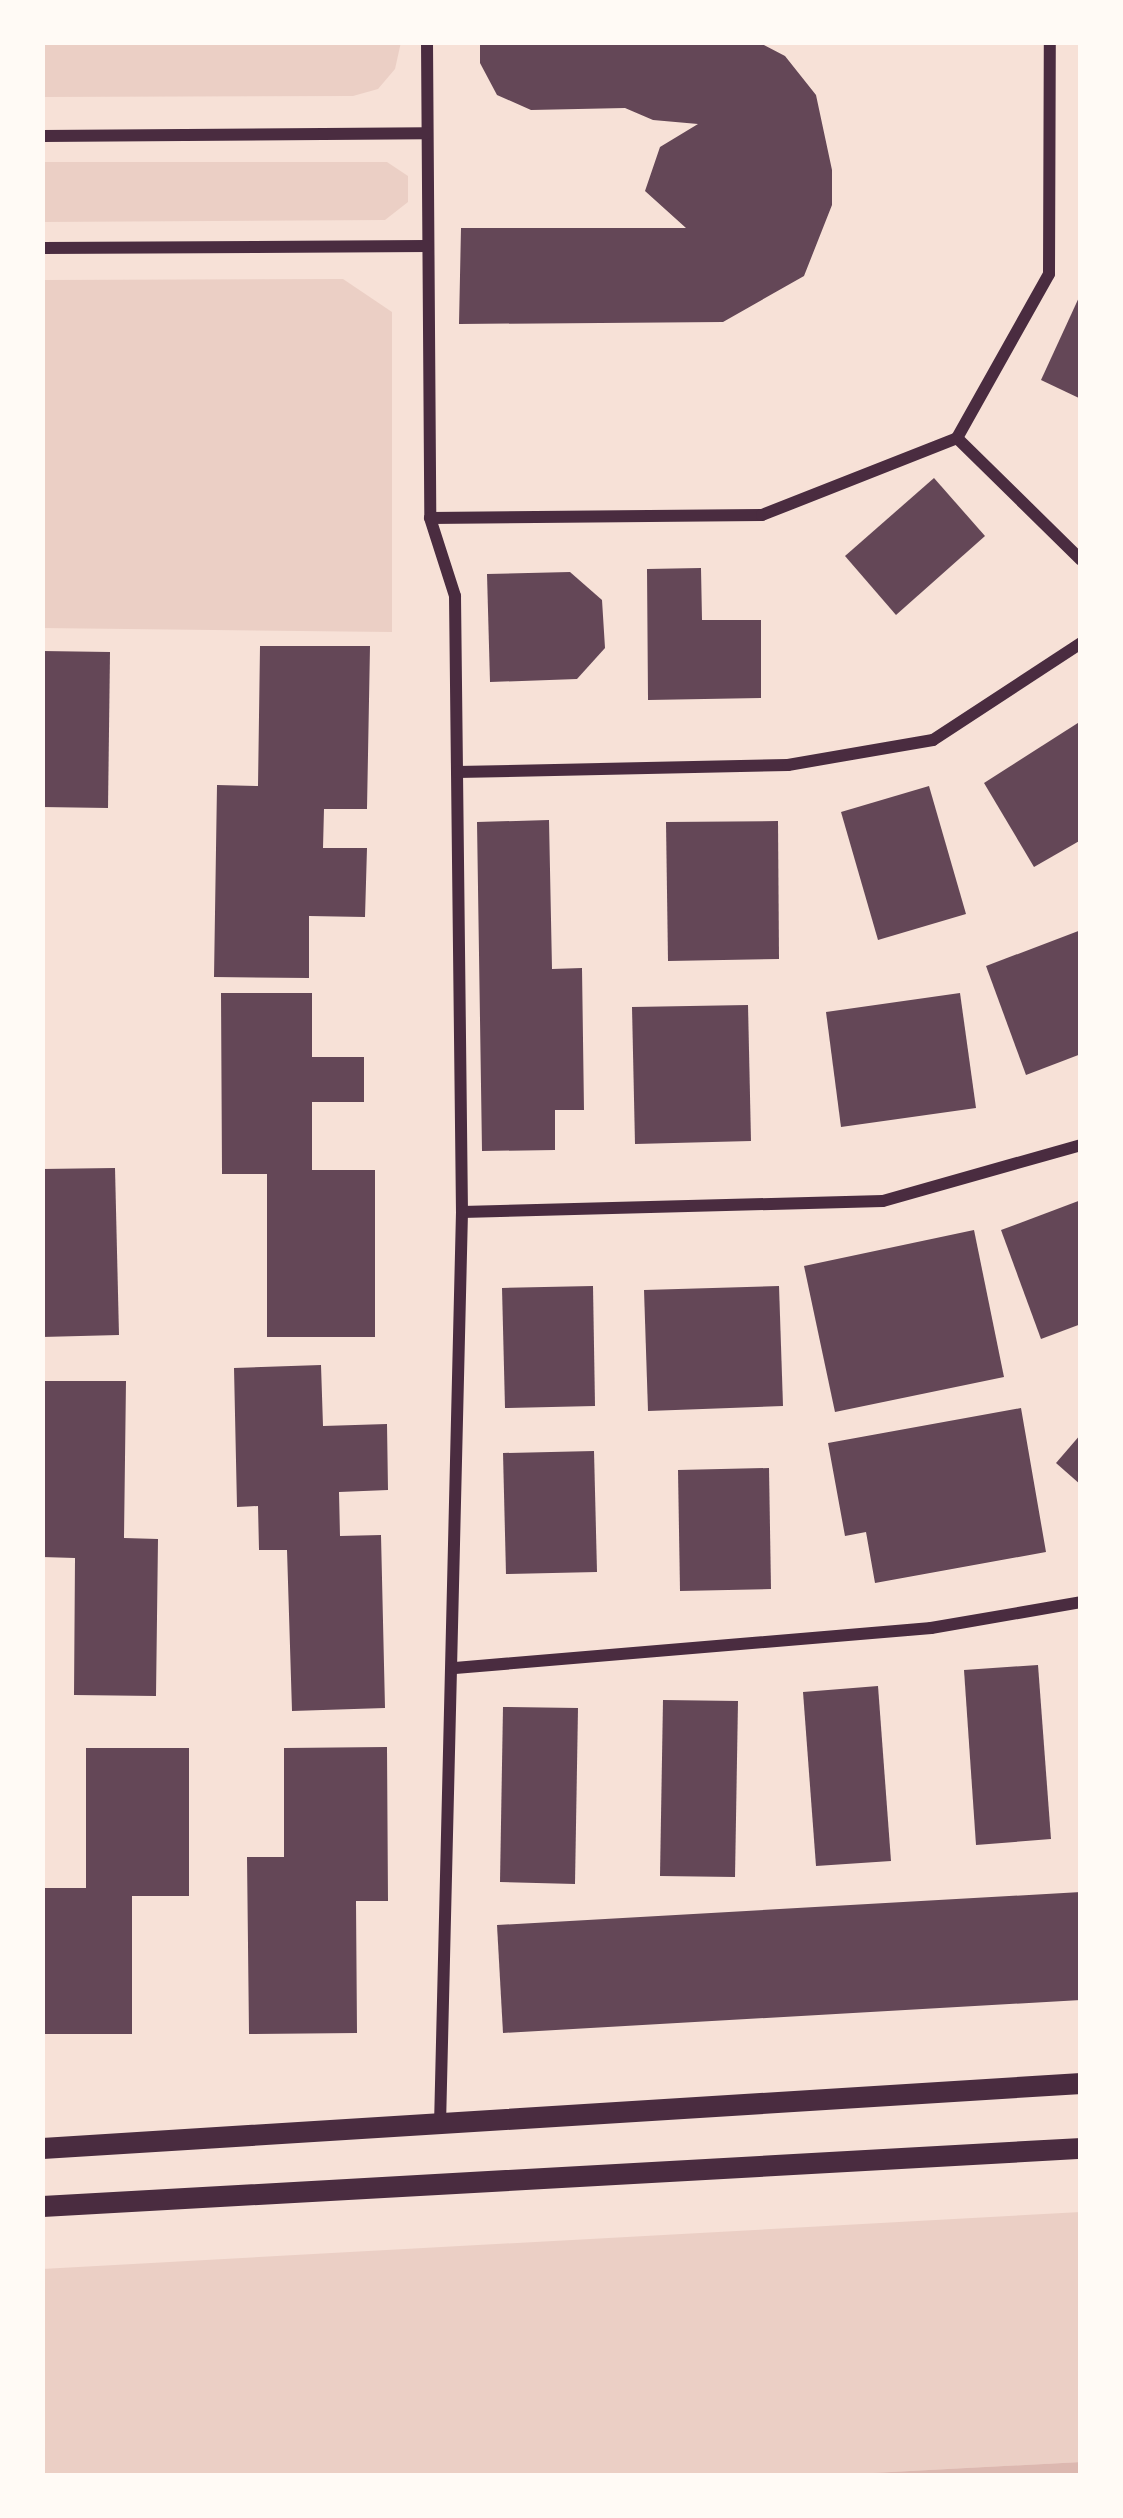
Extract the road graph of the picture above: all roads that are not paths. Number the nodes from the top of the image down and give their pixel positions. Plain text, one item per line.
1 (427, 42) edge
2 (1050, 42) edge
3 (428, 134) junction
4 (42, 136) edge
5 (428, 246) junction
6 (42, 248) edge
7 (957, 438) junction
8 (430, 518) junction
9 (1081, 560) edge
10 (1081, 643) edge
11 (457, 772) junction
12 (1081, 1145) edge
13 (462, 1213) junction
14 (1081, 1602) edge
15 (454, 1669) junction
16 (1081, 2083) edge
17 (440, 2122) junction
18 (42, 2148) edge
19 (1081, 2148) edge
20 (42, 2206) edge

1 - 3 street
2 - 7 street
3 - 4 street
3 - 5 street
5 - 6 street
5 - 8 street
7 - 8 street
7 - 9 street
8 - 11 street
10 - 11 street
11 - 13 street
12 - 13 street
13 - 15 street
14 - 15 street
15 - 17 street
16 - 17 street
17 - 18 street
19 - 20 street

